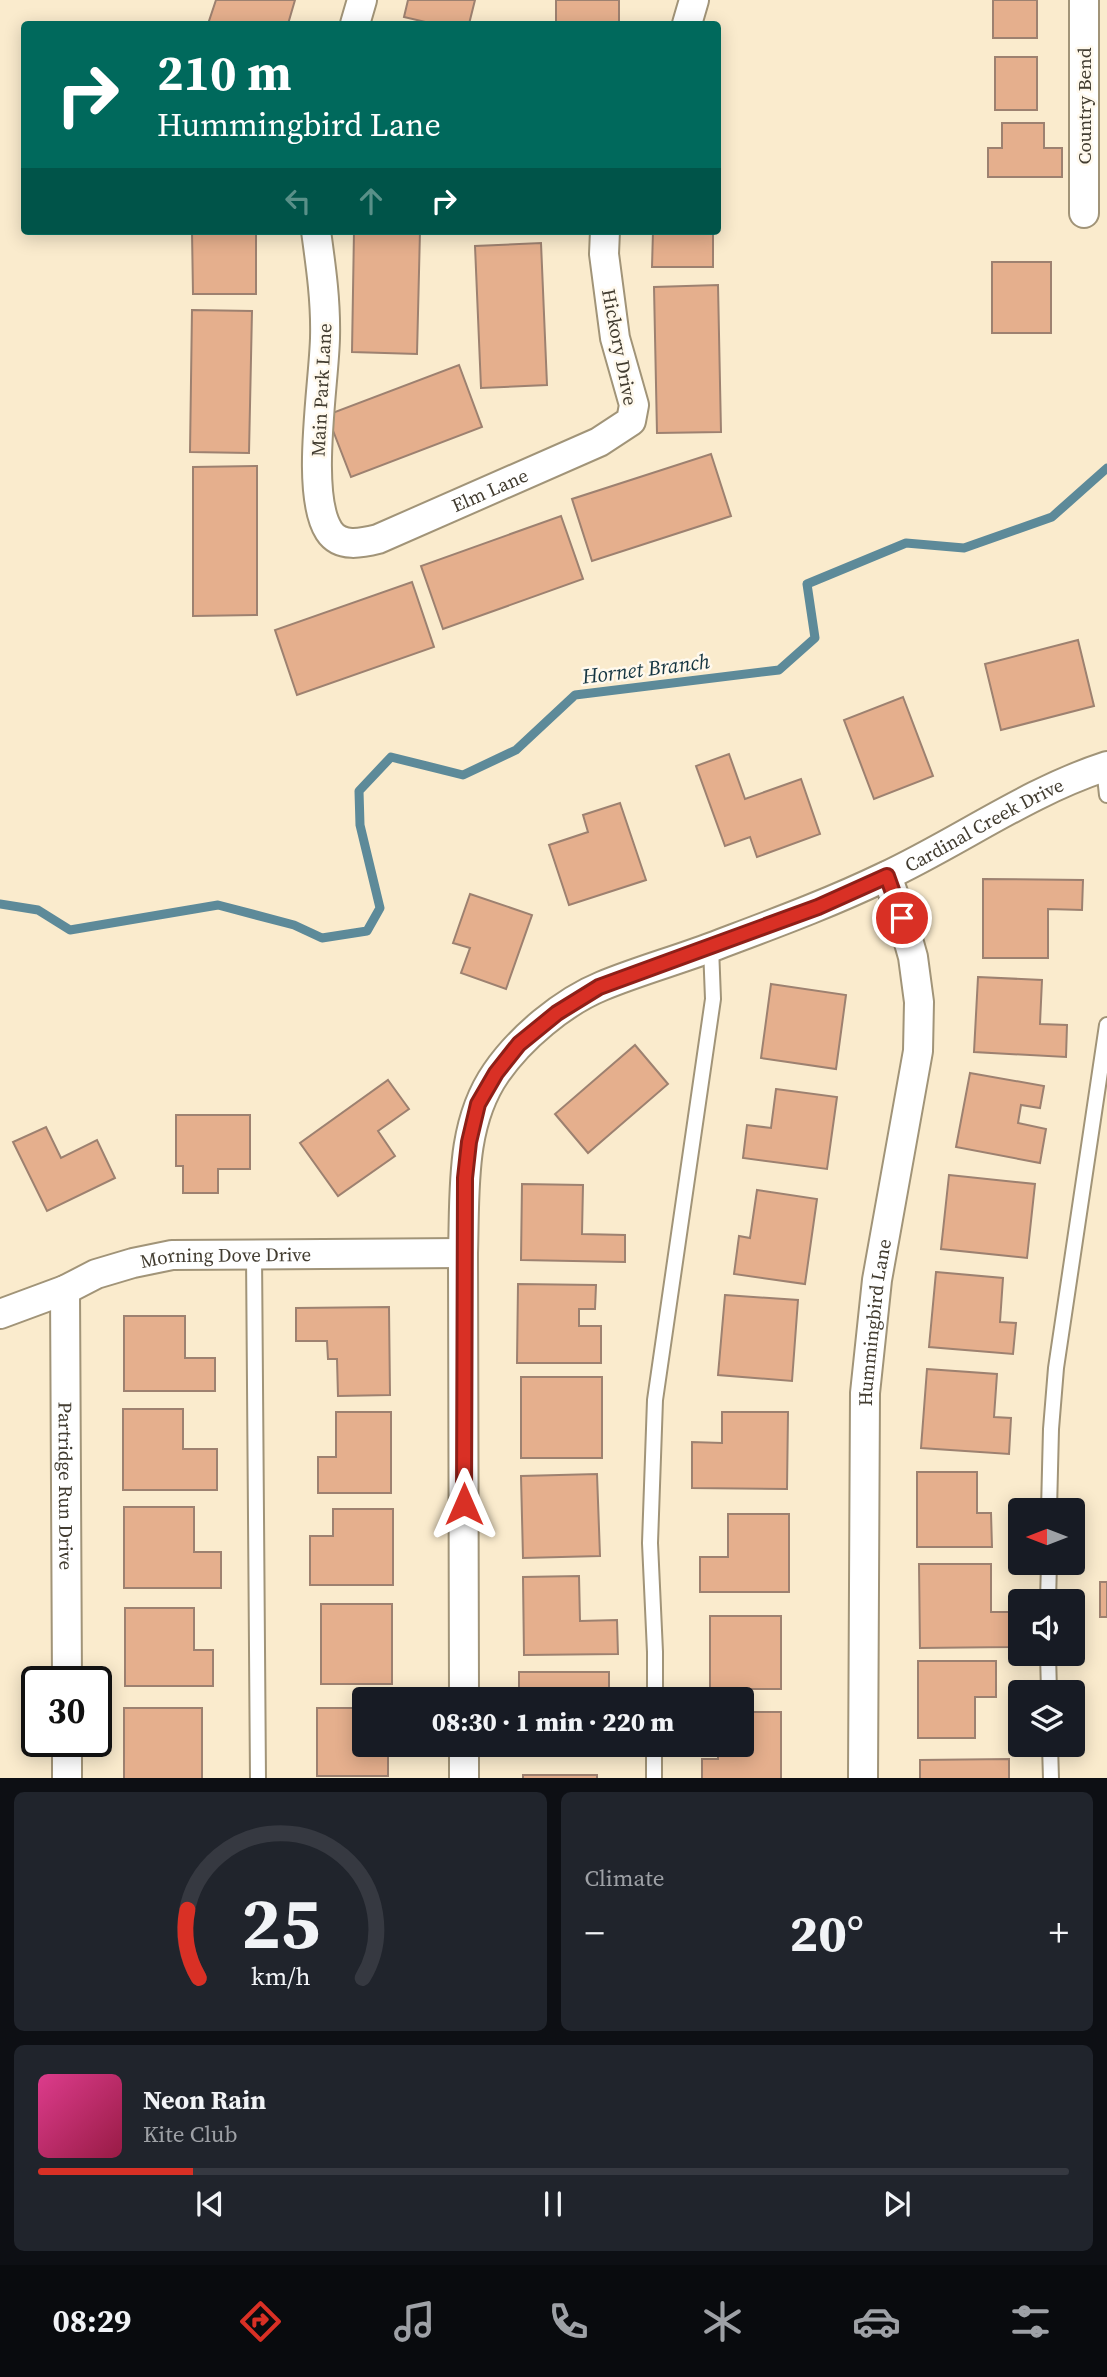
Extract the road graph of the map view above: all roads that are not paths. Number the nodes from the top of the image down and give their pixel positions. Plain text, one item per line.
1 (362, 0) edge
2 (694, 0) edge
3 (1084, 0) edge
4 (356, 21) edge
5 (688, 21) edge
6 (1084, 213) dead end
7 (317, 235) edge
8 (605, 235) edge
9 (631, 421) joint
10 (341, 541) joint
11 (1106, 767) edge
12 (1107, 796) edge
13 (887, 876) junction
14 (711, 947) junction
15 (1107, 1025) edge
16 (254, 1253) junction
17 (463, 1253) junction
18 (65, 1290) junction
19 (0, 1314) edge
20 (1049, 1498) edge
21 (67, 1666) edge
22 (464, 1687) edge
23 (655, 1687) edge
24 (67, 1757) edge
25 (464, 1757) edge
26 (654, 1757) edge
27 (1050, 1757) edge
28 (67, 1778) edge
29 (258, 1778) edge
30 (464, 1778) edge
31 (654, 1778) edge
32 (863, 1778) edge
33 (1051, 1778) edge

1 - 4 street
2 - 5 street
3 - 6 street, Country Bend
7 - 10 street, Main Park Lane
8 - 9 street, Hickory Drive
9 - 10 street, Elm Lane
11 - 12 lane
11 - 13 street, Cardinal Creek Drive
13 - 14 street, Cardinal Creek Drive
13 - 32 street, Hummingbird Lane
14 - 17 street, Cardinal Creek Drive
14 - 23 lane
15 - 20 lane
16 - 17 street, Morning Dove Drive
16 - 18 street, Morning Dove Drive
16 - 29 lane
17 - 22 street, Cardinal Creek Drive
18 - 19 street, Morning Dove Drive
18 - 21 street, Partridge Run Drive
24 - 28 street
25 - 30 street
26 - 31 lane
27 - 33 lane

